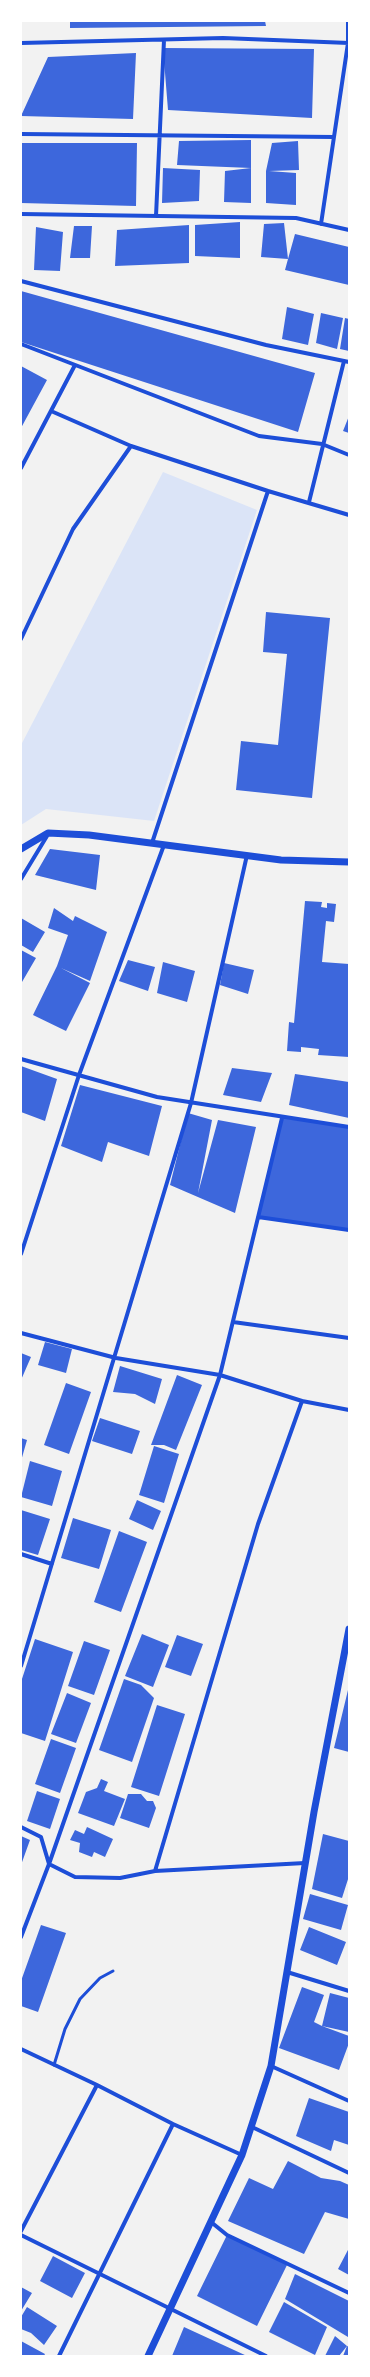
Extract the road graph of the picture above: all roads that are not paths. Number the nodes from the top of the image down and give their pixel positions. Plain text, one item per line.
1 (348, 21) edge
2 (164, 40) junction
3 (21, 43) edge
4 (348, 43) edge
5 (21, 134) edge
6 (160, 136) junction
7 (334, 137) junction
8 (21, 214) edge
9 (156, 216) junction
10 (321, 224) junction
11 (349, 230) edge
12 (21, 281) edge
13 (21, 344) edge
14 (347, 362) edge
15 (75, 365) junction
16 (51, 411) junction
17 (322, 444) junction
18 (131, 446) junction
19 (349, 455) edge
20 (21, 468) edge
21 (268, 492) junction
22 (309, 502) junction
23 (349, 515) edge
24 (21, 638) edge
25 (48, 834) junction
26 (152, 843) junction
27 (164, 844) junction
28 (21, 849) edge
29 (247, 855) junction
30 (349, 862) edge
31 (21, 879) edge
32 (21, 1060) edge
33 (79, 1075) junction
34 (191, 1103) junction
35 (282, 1118) junction
36 (349, 1127) edge
37 (258, 1217) junction
38 (349, 1230) edge
39 (21, 1254) edge
40 (233, 1322) junction
41 (21, 1333) edge
42 (349, 1338) edge
43 (116, 1358) junction
44 (220, 1375) junction
45 (302, 1401) junction
46 (349, 1410) edge
47 (21, 1554) edge
48 (52, 1564) junction
49 (349, 1629) edge
50 (346, 1663) edge
51 (21, 1666) edge
52 (21, 1827) edge
53 (305, 1863) junction
54 (49, 1864) junction
55 (155, 1871) junction
56 (21, 1937) edge
57 (113, 1971) dead end
58 (287, 1972) junction
59 (349, 1991) edge
60 (21, 2049) edge
61 (54, 2065) junction
62 (271, 2066) junction
63 (97, 2085) junction
64 (349, 2101) edge
65 (172, 2124) junction
66 (252, 2127) junction
67 (242, 2155) junction
68 (349, 2172) edge
69 (211, 2222) junction
70 (21, 2231) edge
71 (21, 2235) edge
72 (98, 2273) junction
73 (349, 2293) edge
74 (170, 2309) junction
75 (59, 2356) edge
76 (148, 2356) edge
77 (266, 2356) edge

1 - 4 street
2 - 3 street
2 - 4 street
2 - 6 street
4 - 7 street
5 - 6 street
6 - 7 street
6 - 9 street
7 - 10 street
8 - 9 street
9 - 10 street
10 - 11 street
12 - 14 street
13 - 15 street
14 - 17 street
15 - 16 street
15 - 17 street
16 - 18 street
16 - 20 street
17 - 19 street
17 - 22 street
18 - 21 street
18 - 24 street
21 - 22 street
21 - 26 street
22 - 23 street
25 - 26 street
25 - 28 street
25 - 31 street
26 - 27 street
27 - 29 street
27 - 33 street
29 - 30 street
29 - 34 street
32 - 33 street
33 - 34 street
33 - 39 street
34 - 35 street
34 - 43 street
35 - 36 street
35 - 37 street
37 - 38 street
37 - 40 street
40 - 42 street
40 - 44 street
41 - 43 street
43 - 44 street
43 - 48 street
44 - 45 street
44 - 54 street
45 - 46 street
45 - 55 street
47 - 48 street
48 - 51 street
49 - 50 street
50 - 53 street
52 - 54 street
53 - 55 street
53 - 58 street
54 - 55 street
54 - 56 street
57 - 61 lane
58 - 59 street
58 - 62 street
60 - 61 street
61 - 63 street
62 - 64 street
62 - 66 street
63 - 65 street
63 - 70 street
65 - 67 street
65 - 72 street
66 - 67 street
66 - 68 street
67 - 69 street
69 - 73 street
69 - 74 street
71 - 72 street
72 - 74 street
72 - 75 street
74 - 76 street
74 - 77 street

